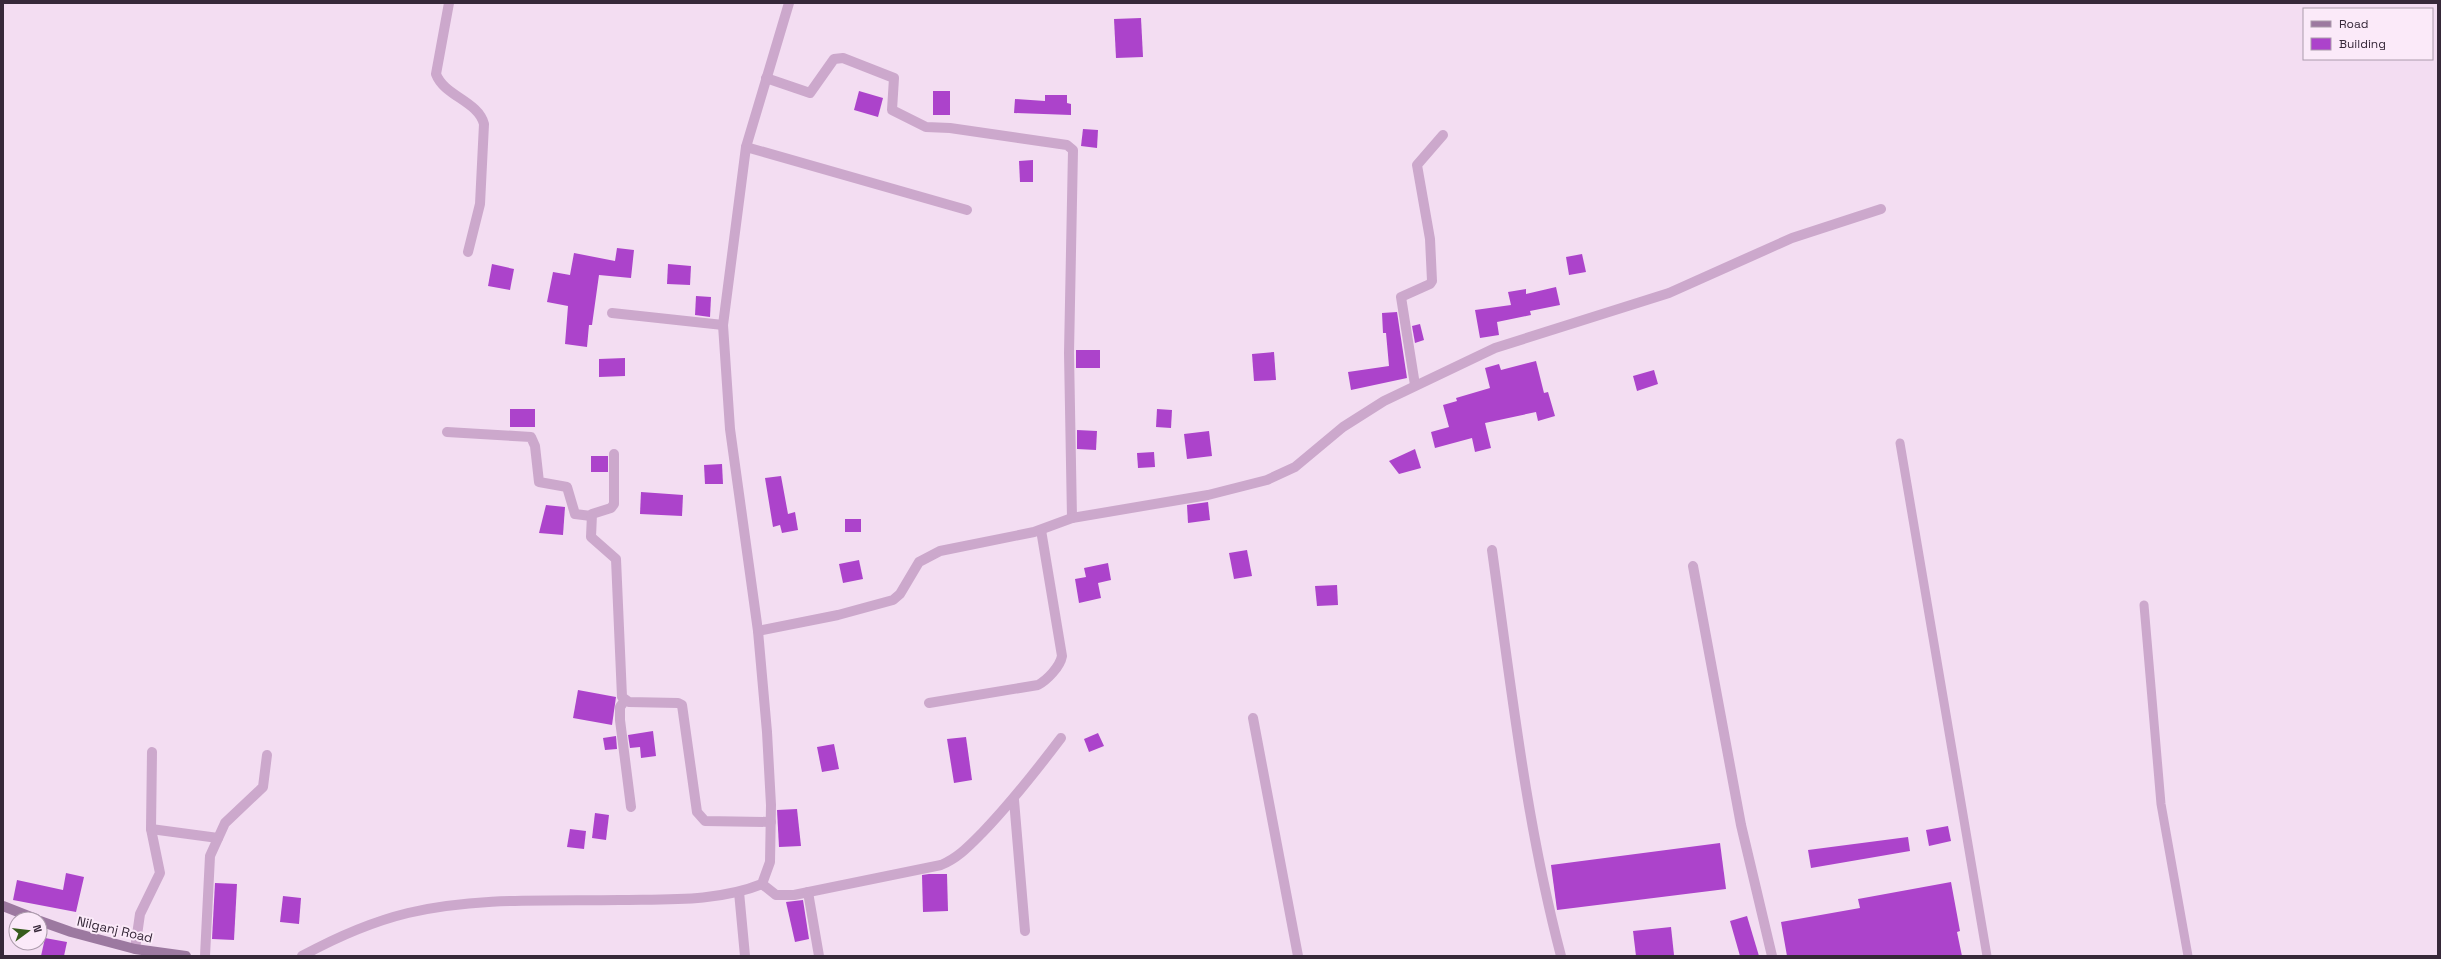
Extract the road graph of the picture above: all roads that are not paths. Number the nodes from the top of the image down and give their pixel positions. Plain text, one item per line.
1 (449, 3) edge
2 (789, 3) edge
3 (766, 78) junction
4 (1443, 135) dead end
5 (746, 146) junction
6 (1881, 209) dead end
7 (967, 210) dead end
8 (468, 252) dead end
9 (612, 313) dead end
10 (723, 325) junction
11 (1415, 385) junction
12 (447, 432) dead end
13 (1900, 443) dead end
14 (614, 454) dead end
15 (591, 516) junction
16 (1072, 518) junction
17 (1041, 530) junction
18 (1492, 550) dead end
19 (1693, 566) dead end
20 (2144, 605) dead end
21 (758, 631) junction
22 (625, 700) junction
23 (929, 703) dead end
24 (1253, 718) dead end
25 (1061, 738) dead end
26 (152, 752) dead end
27 (267, 755) dead end
28 (1014, 800) junction
29 (631, 808) dead end
30 (771, 822) junction
31 (151, 829) junction
32 (218, 838) junction
33 (762, 884) junction
34 (739, 892) junction
35 (808, 892) junction
36 (3, 906) edge
37 (16, 911) edge
38 (48, 923) edge
39 (1025, 930) dead end
40 (135, 949) junction
41 (186, 956) edge
42 (204, 956) edge
43 (302, 956) edge
44 (745, 956) edge
45 (819, 956) edge
46 (1298, 956) edge
47 (1561, 956) edge
48 (1772, 956) edge
49 (1987, 956) edge
50 (2188, 956) edge

1 - 8 street
2 - 3 street
3 - 5 street
3 - 16 street
4 - 11 street
5 - 7 street
5 - 10 street
6 - 11 street
9 - 10 street
10 - 21 street
11 - 16 street
12 - 15 street
13 - 49 lane
14 - 15 street
15 - 22 street
16 - 17 street
17 - 21 street
17 - 23 street
18 - 47 street
19 - 48 street
20 - 50 lane
21 - 30 street
22 - 29 street
22 - 30 street
24 - 46 street
25 - 28 street
26 - 31 street
27 - 32 street
28 - 35 street
28 - 39 street
30 - 33 street
31 - 32 street
31 - 40 street
32 - 42 street
33 - 34 street
33 - 35 street
34 - 43 street
34 - 44 street
35 - 45 street
36 - 37 street
38 - 40 street, Nilganj Road
40 - 41 street, Nilganj Road

